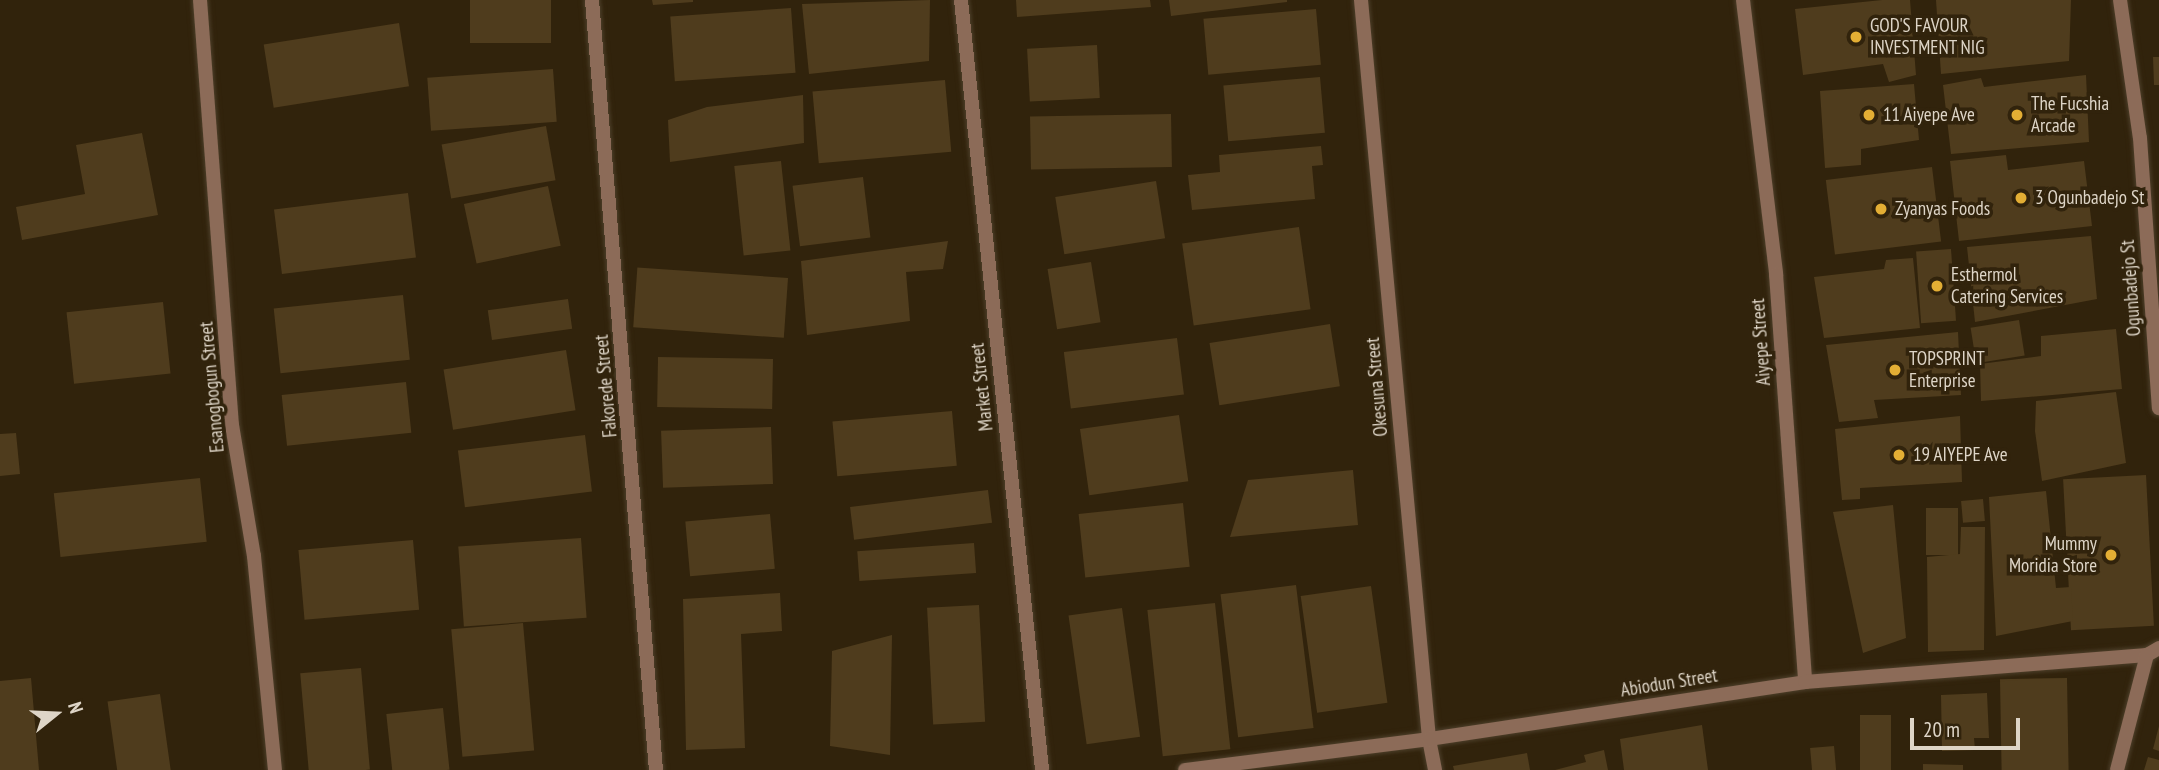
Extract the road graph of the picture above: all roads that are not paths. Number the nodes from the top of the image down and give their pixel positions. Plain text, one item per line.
1 (200, 0) edge
2 (592, 0) edge
3 (961, 0) edge
4 (1361, 0) edge
5 (1744, 0) edge
6 (2120, 0) edge
7 (2159, 408) edge
8 (2153, 652) edge
9 (1805, 682) junction
10 (1429, 739) junction
11 (275, 770) edge
12 (656, 770) edge
13 (1042, 770) edge
14 (1185, 770) edge
15 (1435, 770) edge
16 (2117, 770) edge

1 - 11 street, Esanogbogun Street
2 - 12 street, Fakorede Street
3 - 13 street, Market Street
4 - 10 street, Okesuna Street
5 - 9 street, Aiyepe Street
6 - 7 street, Ogunbadejo St
8 - 9 street, Abiodun Street
8 - 16 street
9 - 10 street, Abiodun Street
10 - 14 street, Abiodun Street
10 - 15 street, Okesuna Street

